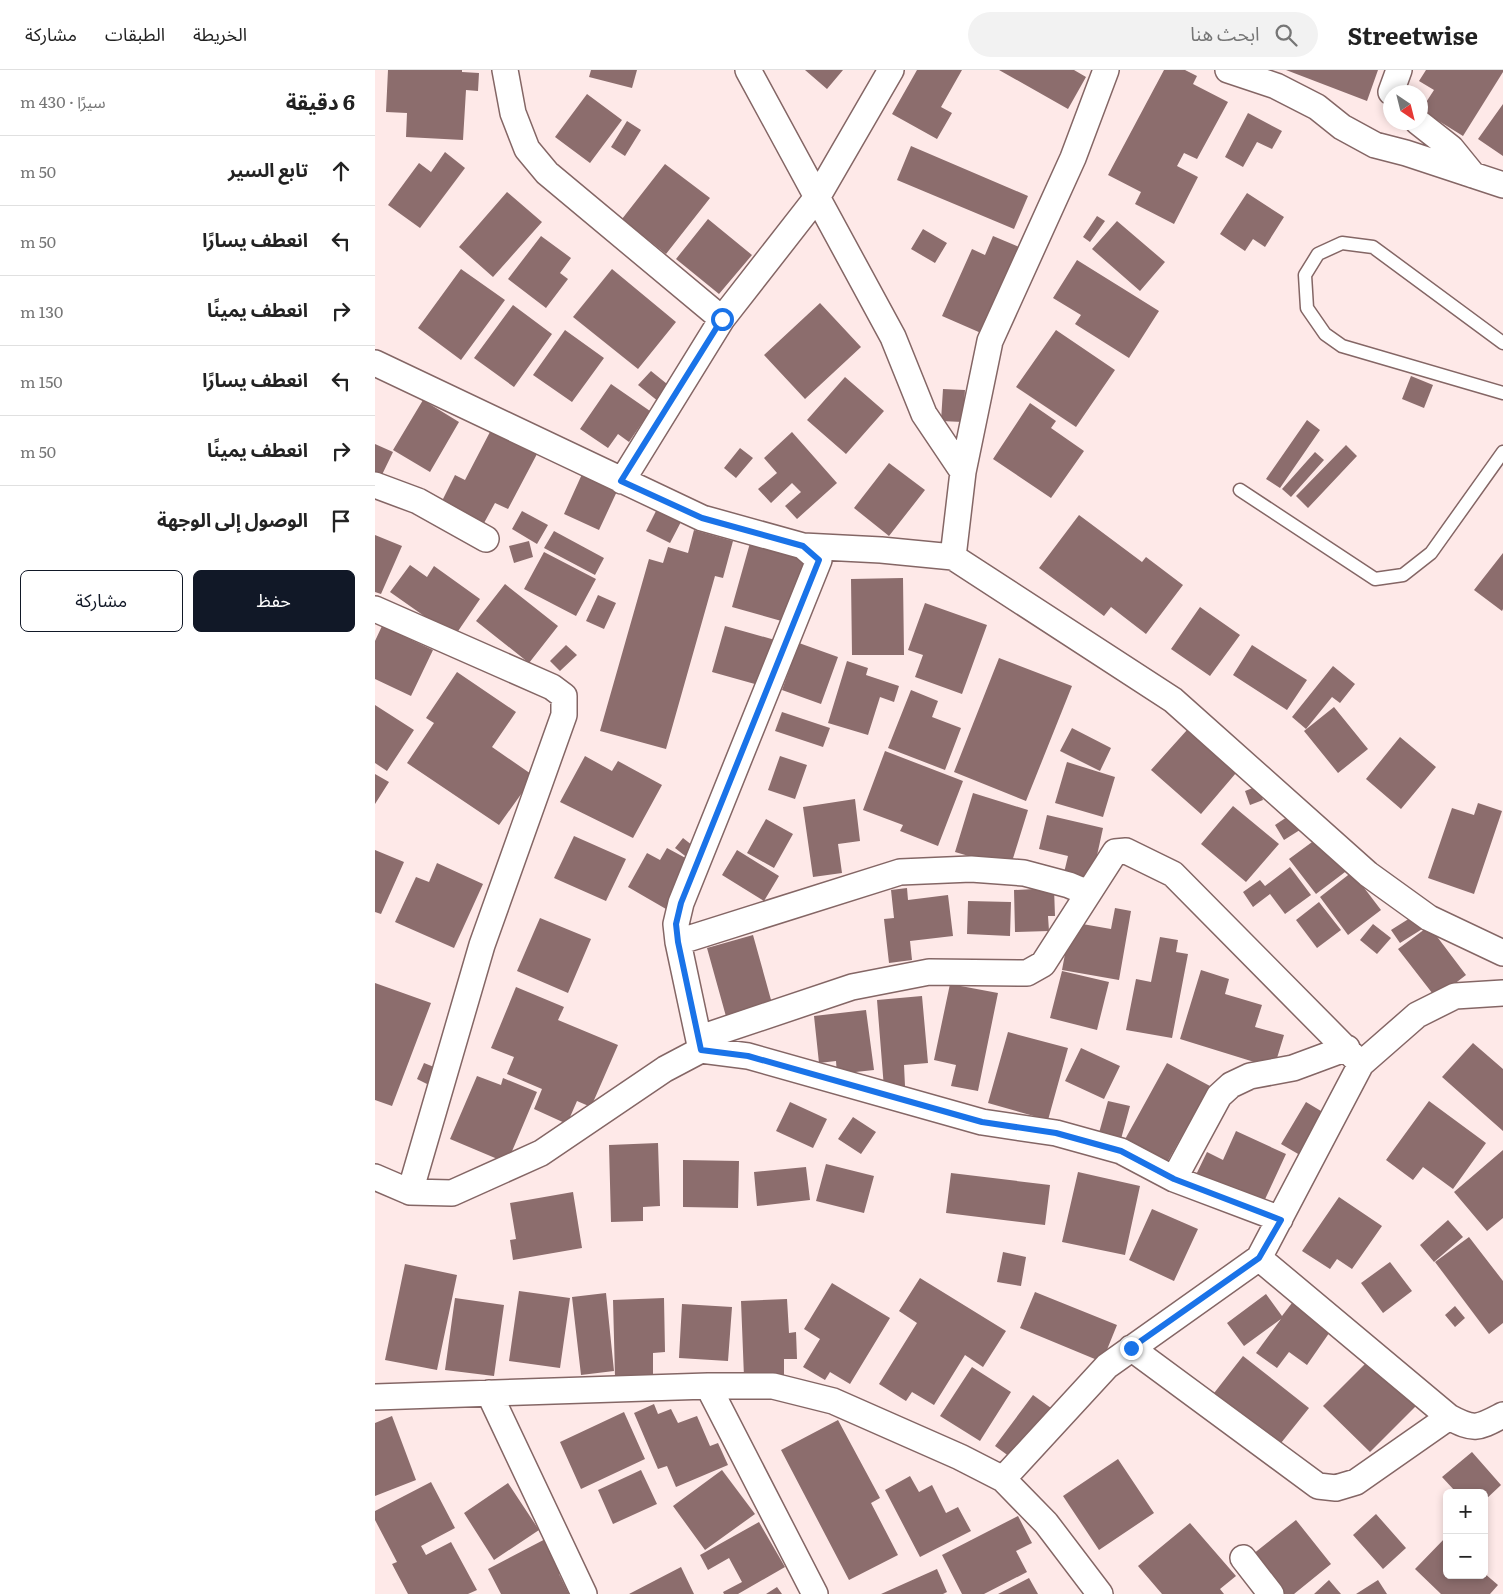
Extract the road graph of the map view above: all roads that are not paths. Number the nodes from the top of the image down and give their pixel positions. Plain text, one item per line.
1 (505, 70) edge
2 (748, 70) edge
3 (891, 70) edge
4 (1106, 70) edge
5 (1228, 70) edge
6 (1399, 70) edge
7 (1394, 85) edge
8 (1428, 130) edge
9 (1473, 175) junction
10 (1503, 185) edge
11 (818, 196) junction
12 (722, 319) junction
13 (1503, 343) edge
14 (375, 362) edge
15 (1503, 393) edge
16 (1503, 452) edge
17 (963, 472) junction
18 (621, 481) junction
19 (375, 485) edge
20 (1240, 490) dead end
21 (486, 539) dead end
22 (803, 546) junction
23 (953, 557) junction
24 (375, 609) edge
25 (1088, 893) junction
26 (678, 942) junction
27 (1503, 953) edge
28 (1503, 993) edge
29 (700, 1044) junction
30 (1354, 1056) junction
31 (375, 1177) edge
32 (1174, 1179) junction
33 (410, 1192) junction
34 (1281, 1220) junction
35 (1259, 1258) junction
36 (1131, 1348) junction
37 (708, 1386) junction
38 (489, 1393) junction
39 (375, 1397) edge
40 (1503, 1415) edge
41 (1449, 1417) junction
42 (1003, 1479) junction
43 (1243, 1558) dead end
44 (584, 1594) edge
45 (815, 1594) edge
46 (1100, 1594) edge
47 (1271, 1594) edge

1 - 12 street
2 - 11 street
3 - 11 street
4 - 17 street
5 - 9 street
6 - 7 street
8 - 9 street
9 - 10 street
11 - 12 street
11 - 17 street
12 - 18 street
13 - 15 lane
14 - 18 street
16 - 20 lane
17 - 23 street
18 - 22 street
19 - 21 street
22 - 23 street
22 - 26 street
23 - 27 street
24 - 33 street
25 - 26 street
25 - 29 street
25 - 30 street
26 - 29 street
28 - 30 street
29 - 32 street
29 - 33 street
30 - 32 street
30 - 34 street
31 - 33 street
32 - 34 street
34 - 35 street
35 - 36 street
35 - 41 street
36 - 41 street
36 - 42 street
37 - 38 street
37 - 42 street
37 - 45 street
38 - 39 street
38 - 44 street
40 - 41 street
42 - 46 street
43 - 47 street

